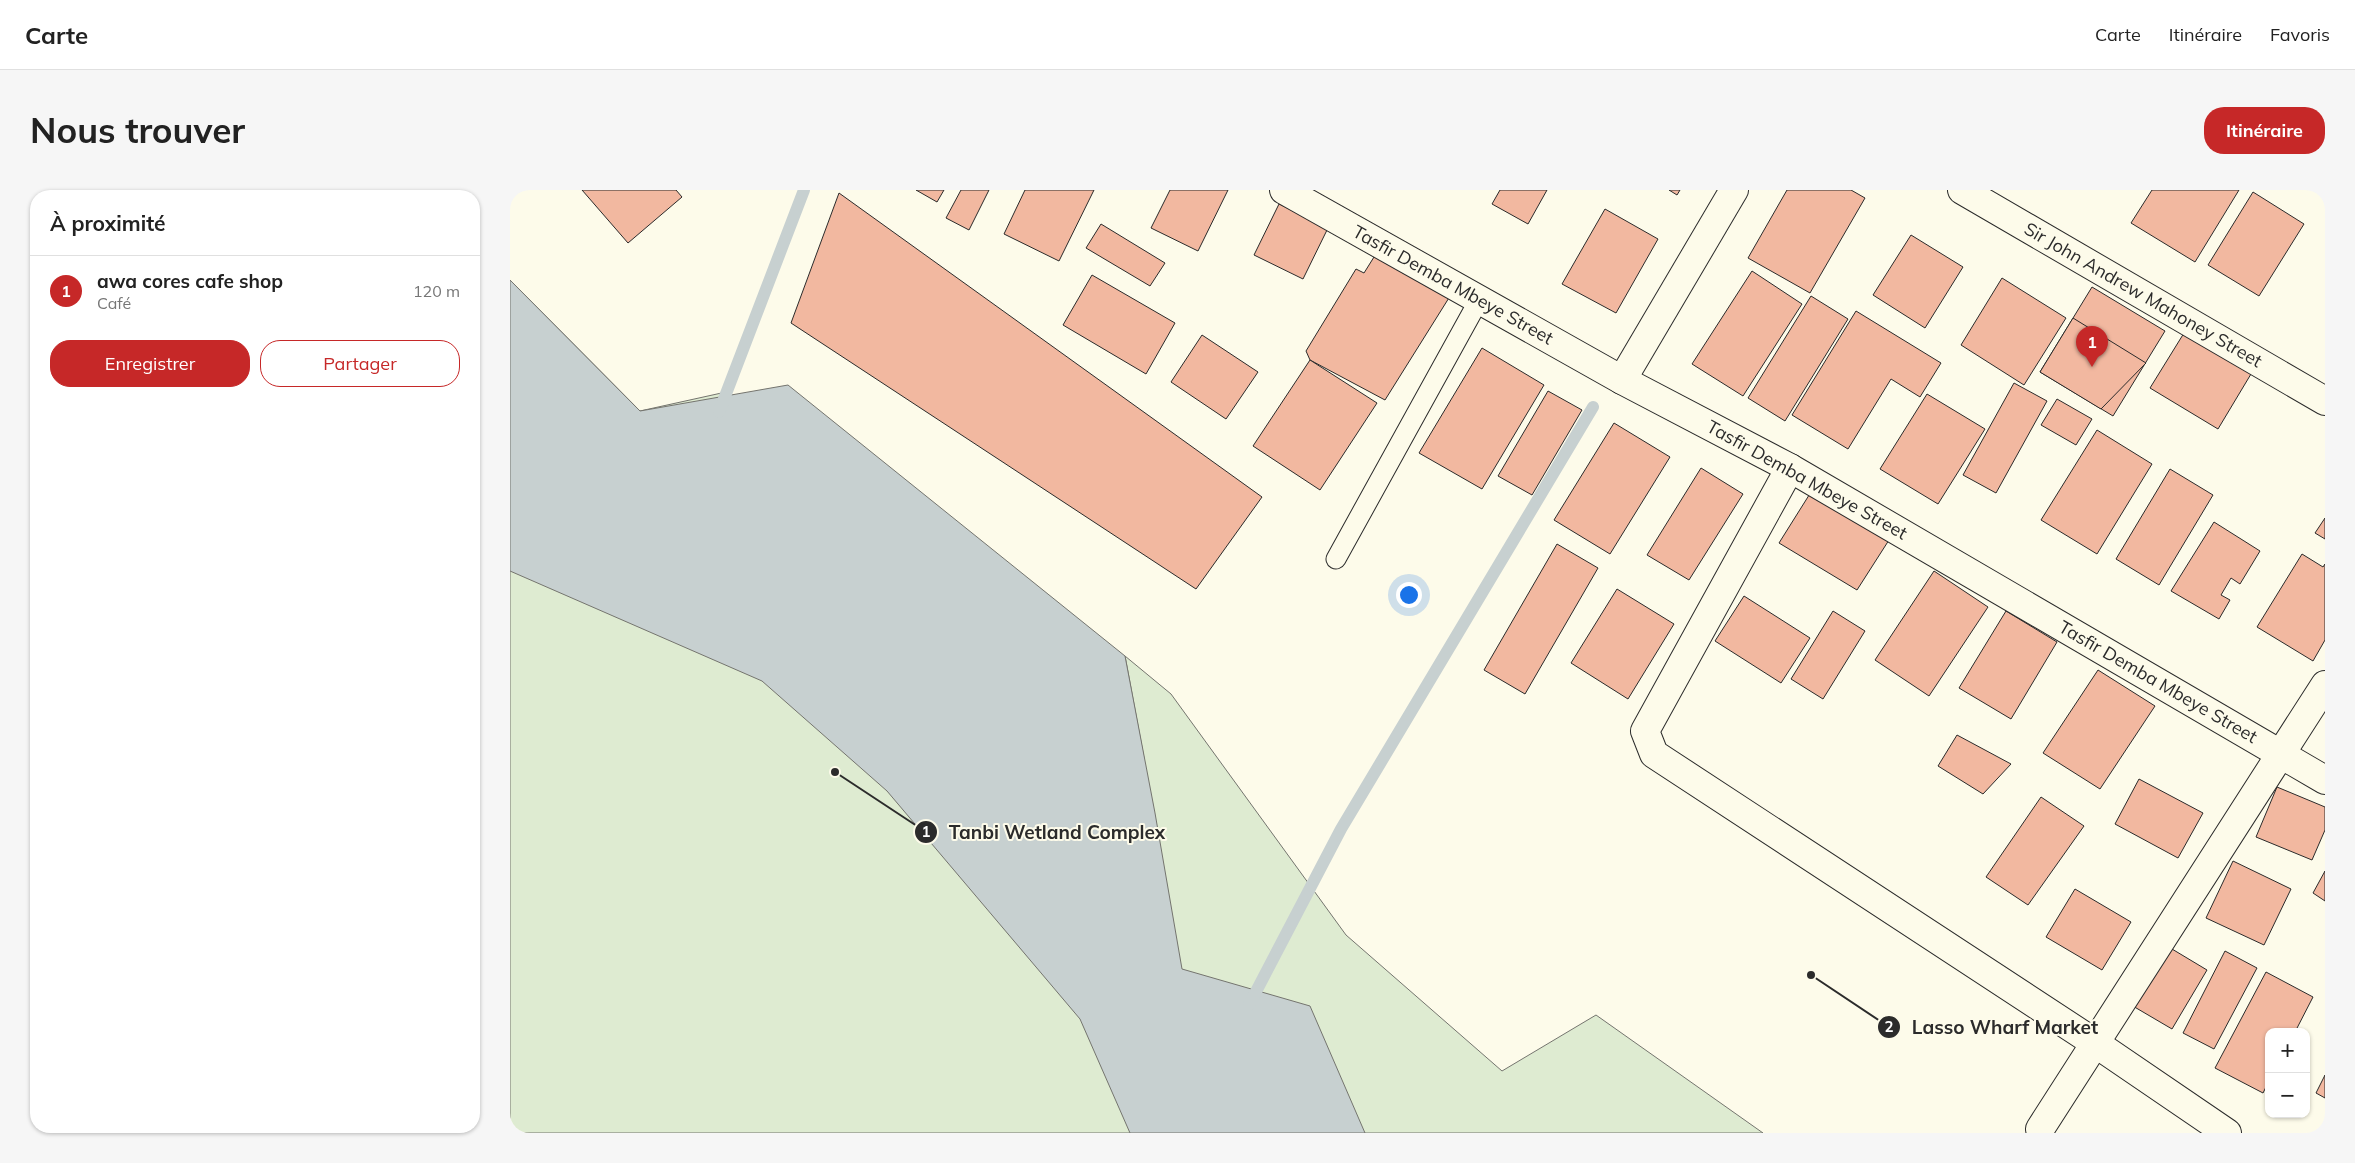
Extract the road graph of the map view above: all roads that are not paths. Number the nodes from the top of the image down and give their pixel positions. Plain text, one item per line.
1 (1284, 190) edge
2 (1734, 190) edge
3 (1962, 190) edge
4 (1479, 300) junction
5 (1622, 380) junction
6 (2325, 401) edge
7 (1790, 468) junction
8 (1336, 559) dead end
9 (2325, 685) edge
10 (2280, 753) junction
11 (2325, 780) edge
12 (2095, 1043) junction
13 (2040, 1129) dead end
14 (2227, 1133) edge

1 - 4 street, Tasfir Demba Mbeye Street
2 - 5 street
3 - 6 street, Sir John Andrew Mahoney Street
4 - 5 street, Tasfir Demba Mbeye Street
4 - 8 lane
5 - 7 street, Tasfir Demba Mbeye Street
7 - 10 street, Tasfir Demba Mbeye Street
7 - 12 street
9 - 10 street
10 - 11 street, Tasfir Demba Mbeye Street
10 - 12 street
12 - 13 street
12 - 14 street

